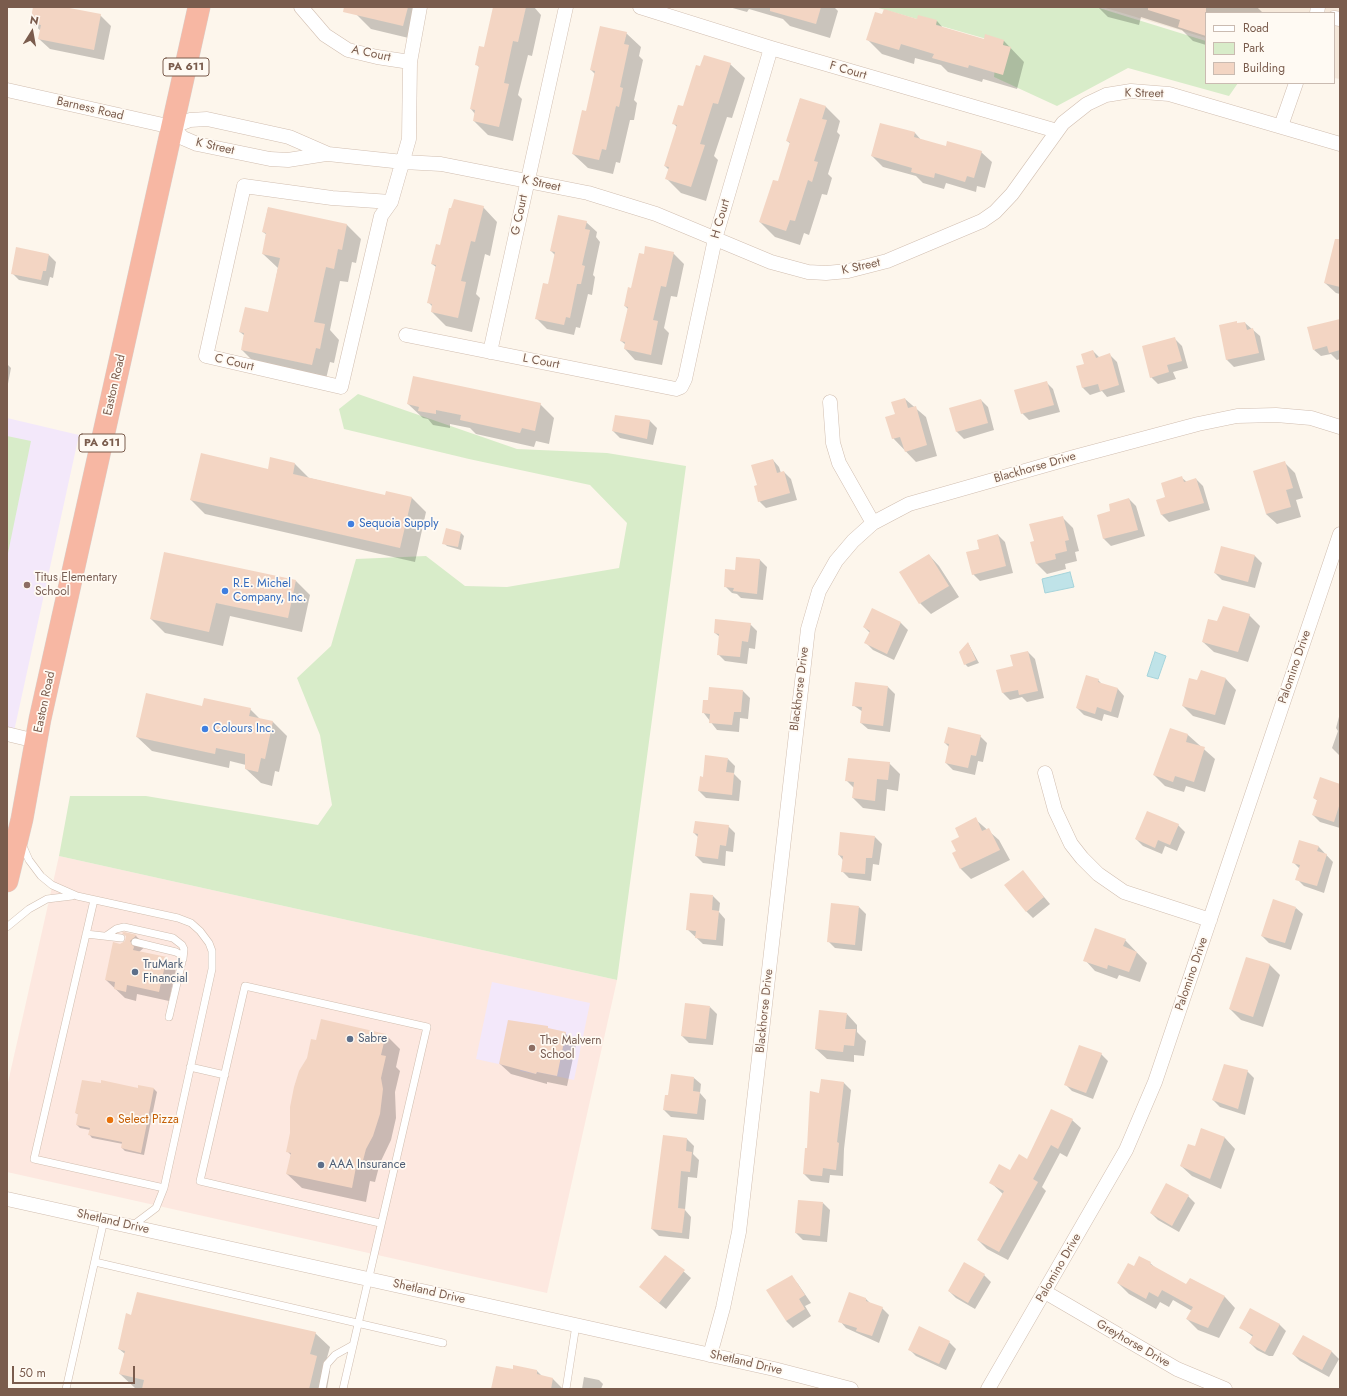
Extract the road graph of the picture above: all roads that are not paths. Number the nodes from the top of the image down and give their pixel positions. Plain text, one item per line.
1 (199, 7) edge
2 (301, 7) edge
3 (420, 7) edge
4 (566, 7) edge
5 (640, 7) edge
6 (771, 48) junction
7 (410, 62) junction
8 (1296, 84) edge
9 (7, 90) edge
10 (1281, 126) junction
11 (172, 127) junction
12 (1057, 131) junction
13 (1340, 144) edge
14 (328, 154) junction
15 (403, 162) junction
16 (527, 181) junction
17 (391, 202) junction
18 (715, 239) junction
19 (406, 335) dead end
20 (490, 352) junction
21 (676, 389) joint
22 (830, 402) dead end
23 (1340, 427) edge
24 (873, 523) junction
25 (1340, 534) edge
26 (7, 734) edge
27 (36, 741) junction
28 (1045, 773) dead end
29 (18, 835) junction
30 (7, 882) edge
31 (76, 896) junction
32 (94, 900) junction
33 (1210, 920) junction
34 (7, 927) edge
35 (86, 934) junction
36 (106, 936) junction
37 (121, 938) dead end
38 (135, 942) dead end
39 (183, 959) junction
40 (169, 1018) dead end
41 (190, 1067) junction
42 (225, 1075) junction
43 (164, 1188) junction
44 (7, 1199) edge
45 (104, 1220) junction
46 (380, 1223) junction
47 (132, 1227) junction
48 (94, 1262) junction
49 (368, 1279) junction
50 (1045, 1292) junction
51 (358, 1323) junction
52 (576, 1325) junction
53 (443, 1343) dead end
54 (353, 1345) junction
55 (710, 1355) junction
56 (66, 1389) edge
57 (322, 1389) edge
58 (343, 1389) edge
59 (566, 1389) edge
60 (851, 1389) edge
61 (988, 1389) edge
62 (1225, 1389) edge

1 - 11 highway, Easton Road / PA 611
2 - 7 street, A Court
3 - 7 street
4 - 16 street, G Court
5 - 6 street, F Court
6 - 12 street, F Court
6 - 18 street, H Court
7 - 15 street
8 - 10 street
9 - 11 street, Barness Road
10 - 12 street, K Street
10 - 13 street, K Street
11 - 14 street, K Street
11 - 14 street, K Street
11 - 27 highway, Easton Road / PA 611
12 - 18 street, K Street
14 - 15 street, K Street
15 - 16 street, K Street
15 - 17 street, C Court
16 - 18 street, K Street
16 - 20 street, G Court
17 - 17 street, C Court
18 - 21 street, H Court
19 - 20 street, L Court
20 - 21 street, L Court
22 - 24 street
23 - 24 street, Blackhorse Drive
24 - 55 street, Blackhorse Drive
25 - 33 street, Palomino Drive
26 - 27 street
27 - 29 highway, Easton Road / PA 611
28 - 33 street
29 - 30 highway, Easton Road / PA 611
29 - 31 lane
31 - 32 lane
31 - 34 lane
32 - 35 lane
32 - 41 lane
33 - 50 street, Palomino Drive
35 - 36 lane
35 - 43 lane
36 - 37 lane
36 - 39 lane
38 - 39 lane
39 - 40 lane
41 - 42 lane
41 - 43 lane
42 - 46 lane
42 - 46 lane
43 - 47 lane
44 - 45 street, Shetland Drive
45 - 47 street, Shetland Drive
45 - 48 lane
46 - 49 lane
47 - 49 street, Shetland Drive
48 - 51 lane
48 - 56 lane
49 - 51 lane
49 - 52 street, Shetland Drive
50 - 61 street, Palomino Drive
50 - 62 street, Greyhorse Drive
51 - 53 lane
51 - 54 lane
52 - 55 street, Shetland Drive
52 - 59 lane
54 - 57 lane
54 - 58 lane
55 - 60 street, Shetland Drive

